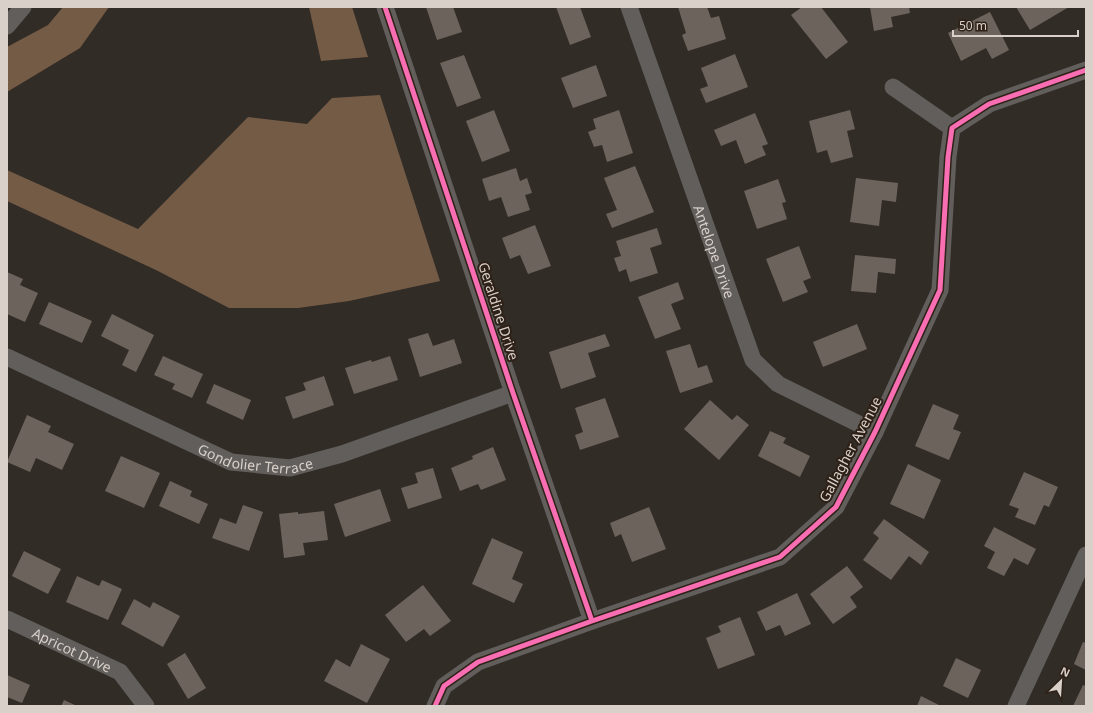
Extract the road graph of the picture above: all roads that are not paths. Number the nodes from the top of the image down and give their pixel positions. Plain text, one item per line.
1 (23, 7) edge
2 (385, 7) edge
3 (629, 7) edge
4 (7, 26) edge
5 (1086, 70) edge
6 (893, 88) dead end
7 (952, 128) junction
8 (7, 357) edge
9 (513, 393) junction
10 (875, 432) junction
11 (1086, 555) edge
12 (7, 619) edge
13 (592, 621) junction
14 (146, 706) edge
15 (435, 706) edge
16 (1016, 706) edge

1 - 4 street
2 - 9 street, Geraldine Drive
3 - 10 street, Antelope Drive
5 - 7 street
6 - 7 street
7 - 10 street, Gallagher Avenue
8 - 9 street, Gondolier Terrace
9 - 13 street, Geraldine Drive
10 - 13 street, Gallagher Avenue
11 - 16 street
12 - 14 street, Apricot Drive
13 - 15 street, Gallagher Avenue

